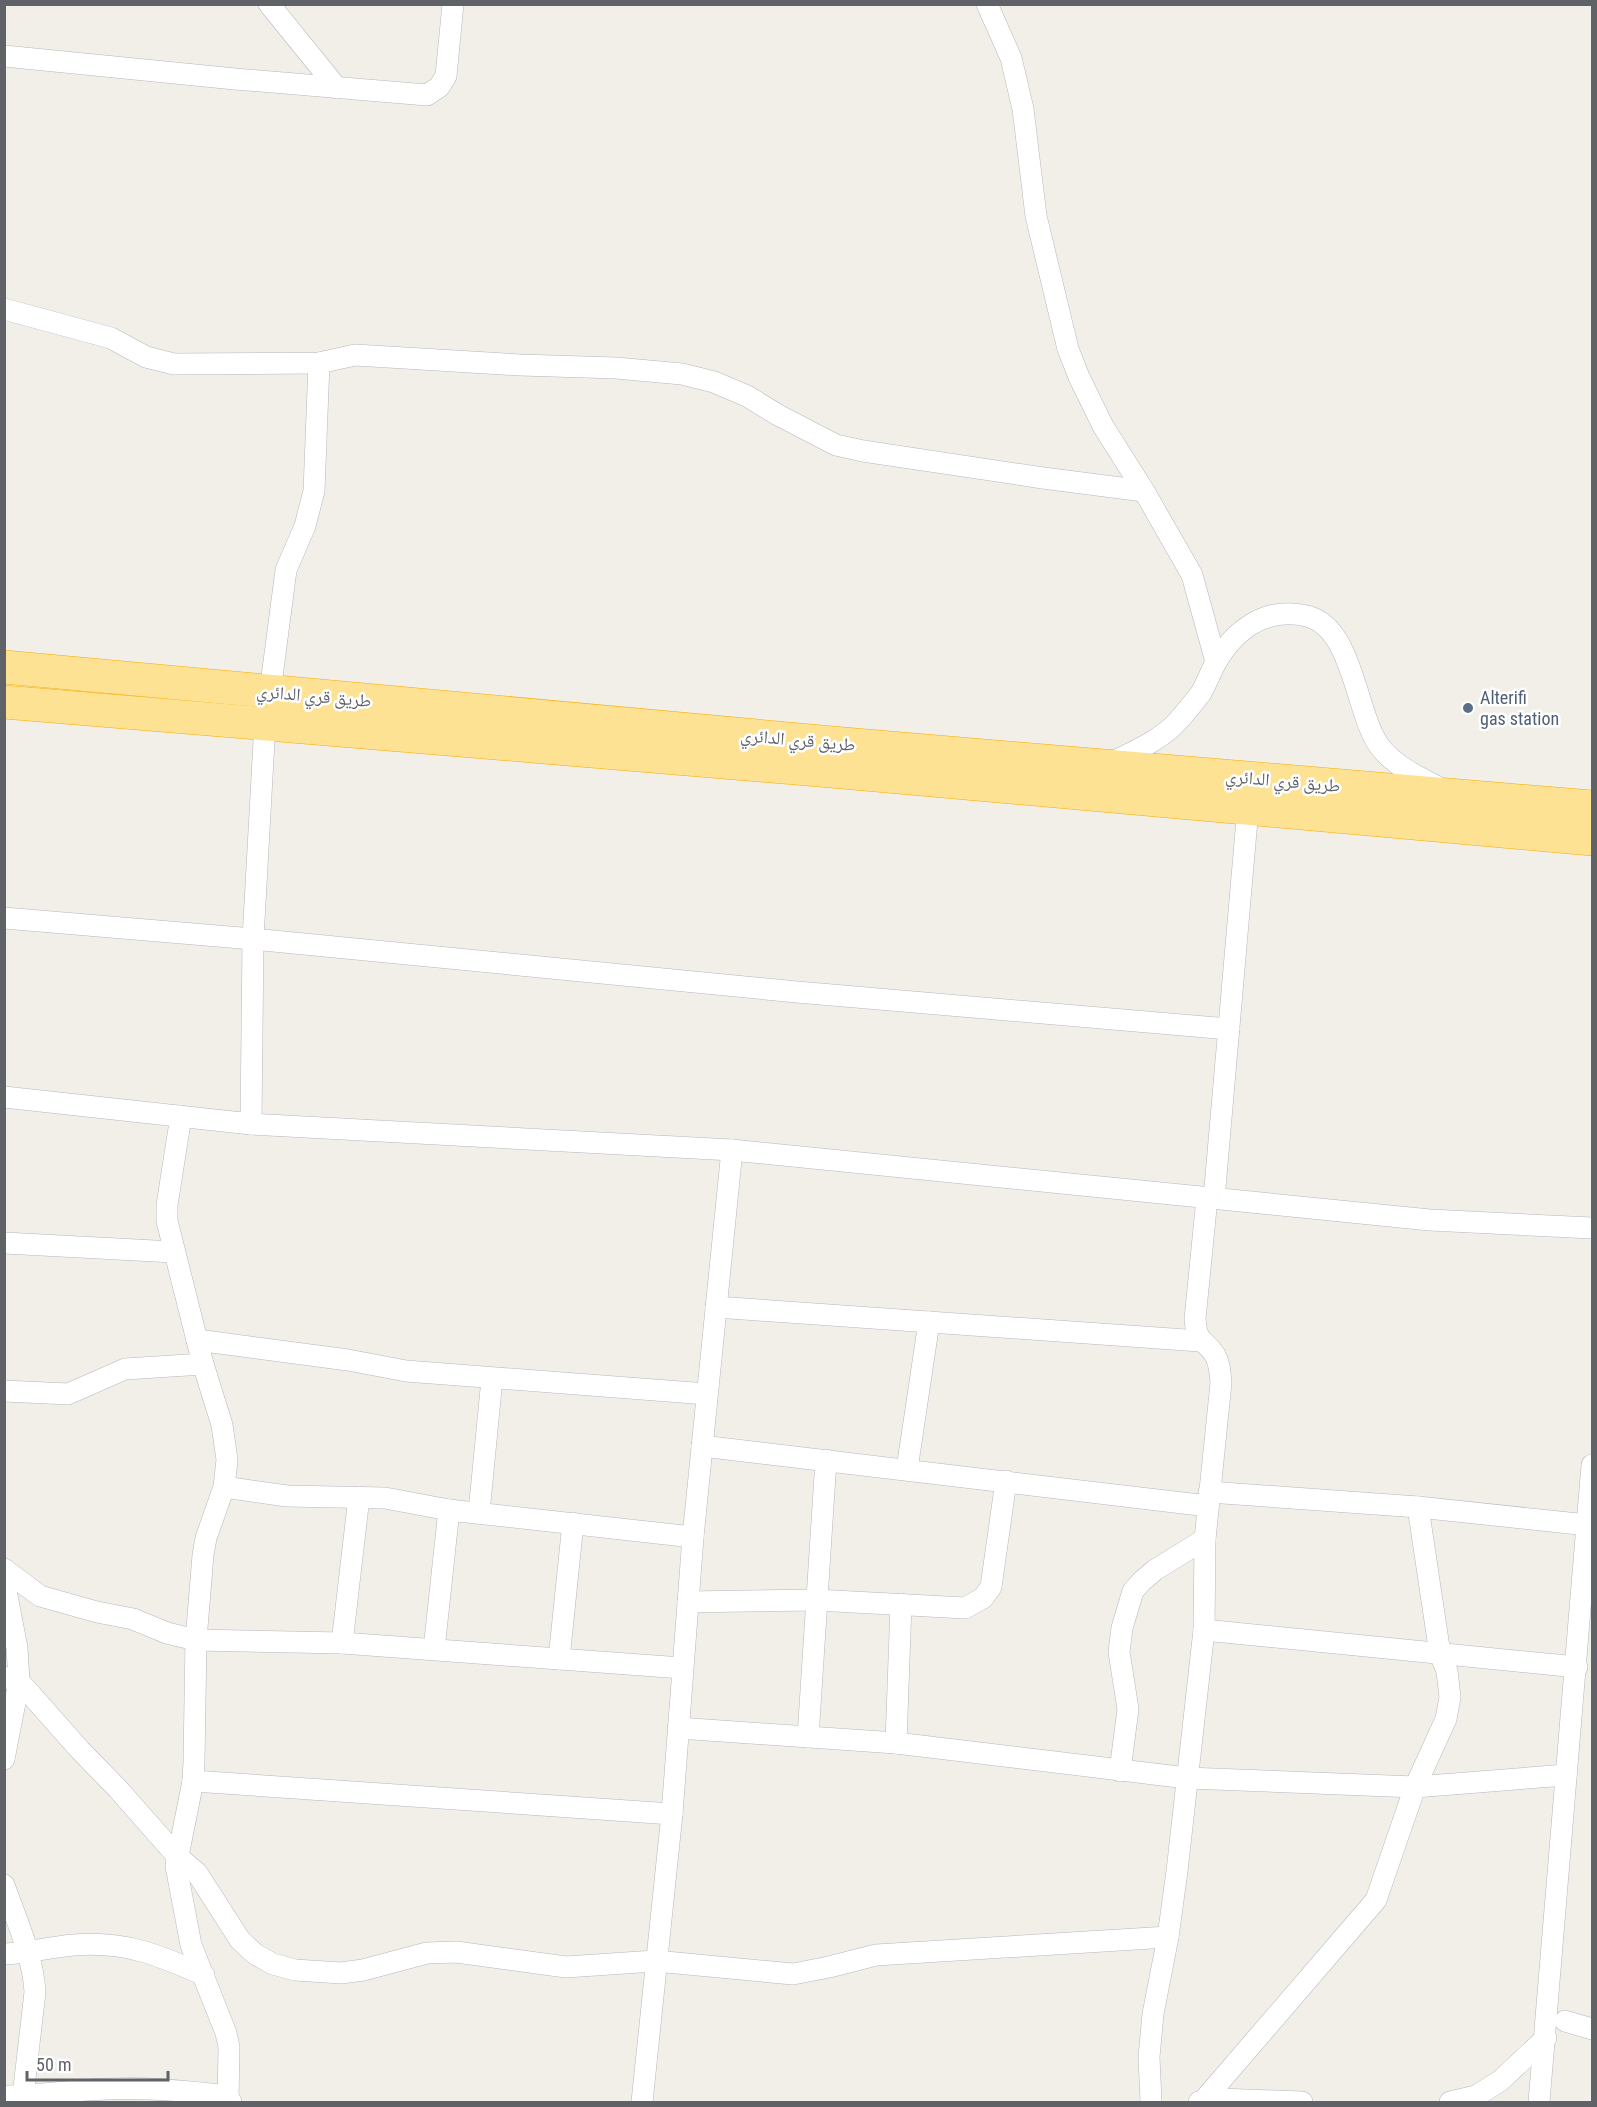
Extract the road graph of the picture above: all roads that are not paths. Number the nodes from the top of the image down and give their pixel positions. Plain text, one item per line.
1 (269, 4) edge
2 (453, 4) edge
3 (987, 4) edge
4 (4, 56) edge
5 (338, 88) junction
6 (4, 309) edge
7 (319, 363) junction
8 (1144, 491) junction
9 (1216, 662) junction
10 (4, 667) edge
11 (4, 702) edge
12 (268, 708) junction
13 (1106, 766) junction
14 (1457, 796) junction
15 (1593, 807) edge
16 (1248, 808) junction
17 (1593, 838) edge
18 (4, 918) edge
19 (253, 939) junction
20 (1229, 1029) junction
21 (4, 1097) edge
22 (181, 1116) junction
23 (251, 1124) junction
24 (732, 1150) junction
25 (1211, 1199) junction
26 (1593, 1228) edge
27 (4, 1243) edge
28 (174, 1252) junction
29 (716, 1306) junction
30 (929, 1322) junction
31 (197, 1340) junction
32 (1200, 1341) junction
33 (203, 1364) junction
34 (492, 1379) junction
35 (4, 1391) edge
36 (707, 1394) junction
37 (702, 1446) junction
38 (826, 1460) junction
39 (1593, 1465) edge
40 (907, 1469) junction
41 (1006, 1480) junction
42 (224, 1487) junction
43 (359, 1497) junction
44 (1209, 1499) junction
45 (1418, 1507) junction
46 (448, 1509) junction
47 (479, 1512) junction
48 (573, 1523) junction
49 (1588, 1525) junction
50 (693, 1537) junction
51 (1205, 1539) junction
52 (4, 1569) edge
53 (4, 1580) edge
54 (816, 1600) junction
55 (688, 1602) junction
56 (901, 1604) junction
57 (1204, 1630) junction
58 (196, 1640) junction
59 (342, 1643) junction
60 (434, 1649) junction
61 (1440, 1654) junction
62 (559, 1659) junction
63 (1576, 1667) junction
64 (682, 1668) junction
65 (12, 1679) edge
66 (678, 1728) junction
67 (808, 1737) junction
68 (896, 1743) junction
69 (4, 1759) edge
70 (1120, 1771) junction
71 (1566, 1775) junction
72 (1187, 1778) junction
73 (193, 1781) junction
74 (1415, 1787) junction
75 (672, 1814) junction
76 (177, 1856) junction
77 (4, 1885) edge
78 (1168, 1937) junction
79 (26, 1952) junction
80 (4, 1954) edge
81 (655, 1961) junction
82 (204, 1975) junction
83 (1565, 2021) dead end
84 (1593, 2029) edge
85 (1546, 2038) junction
86 (15, 2098) edge
87 (229, 2100) edge
88 (1202, 2102) edge
89 (642, 2103) edge
90 (1151, 2103) edge
91 (1302, 2103) edge
92 (1450, 2103) edge
93 (1539, 2103) edge

1 - 5 street
2 - 5 street
3 - 8 street
4 - 5 street
6 - 7 street
7 - 8 street
7 - 12 street
8 - 9 street
9 - 13 street
9 - 14 street
10 - 12 highway, طريق قري الدائري
11 - 12 highway, طريق قري الدائري
12 - 13 highway, طريق قري الدائري
12 - 16 highway, طريق قري الدائري
12 - 19 street
13 - 14 highway, طريق قري الدائري
14 - 15 highway, طريق قري الدائري
16 - 17 highway, طريق قري الدائري
16 - 20 street
18 - 19 street
19 - 20 street
19 - 23 street
20 - 25 street
21 - 22 street
22 - 23 street
22 - 28 street
23 - 24 street
24 - 25 street
24 - 29 street
25 - 26 street
25 - 32 street
27 - 28 street
28 - 31 street
29 - 30 street
29 - 36 street
30 - 32 street
30 - 40 street
31 - 33 street
31 - 34 street
32 - 44 street
33 - 35 street
33 - 42 street
34 - 36 street
34 - 47 street
36 - 37 street
37 - 38 street
37 - 50 street
38 - 40 street
38 - 54 street
39 - 49 street
40 - 41 street
41 - 44 street
41 - 56 street
42 - 43 street
42 - 58 street
43 - 46 street
43 - 59 street
44 - 45 street
44 - 51 street
45 - 49 street
45 - 61 street
46 - 47 street
46 - 60 street
47 - 48 street
48 - 50 street
48 - 62 street
49 - 63 street
50 - 55 street
51 - 57 street
51 - 70 street
52 - 58 street
53 - 65 street
54 - 55 street
54 - 56 street
54 - 67 street
55 - 64 street
56 - 68 street
57 - 61 street
57 - 72 street
58 - 59 street
58 - 73 street
59 - 60 street
60 - 62 street
61 - 63 street
61 - 74 street
62 - 64 street
63 - 71 street
64 - 66 street
65 - 69 street
65 - 76 street
66 - 67 street
66 - 75 street
67 - 68 street
68 - 70 street
70 - 72 street
71 - 74 street
71 - 85 street
72 - 74 street
72 - 78 street
73 - 75 street
73 - 76 street
74 - 88 street
75 - 81 street
76 - 81 street
76 - 82 street
77 - 79 street
78 - 81 street
78 - 90 street
79 - 80 street
79 - 82 street
79 - 86 street
81 - 89 street
82 - 87 street
83 - 84 street
85 - 92 street
85 - 93 street
86 - 87 street
88 - 91 street

